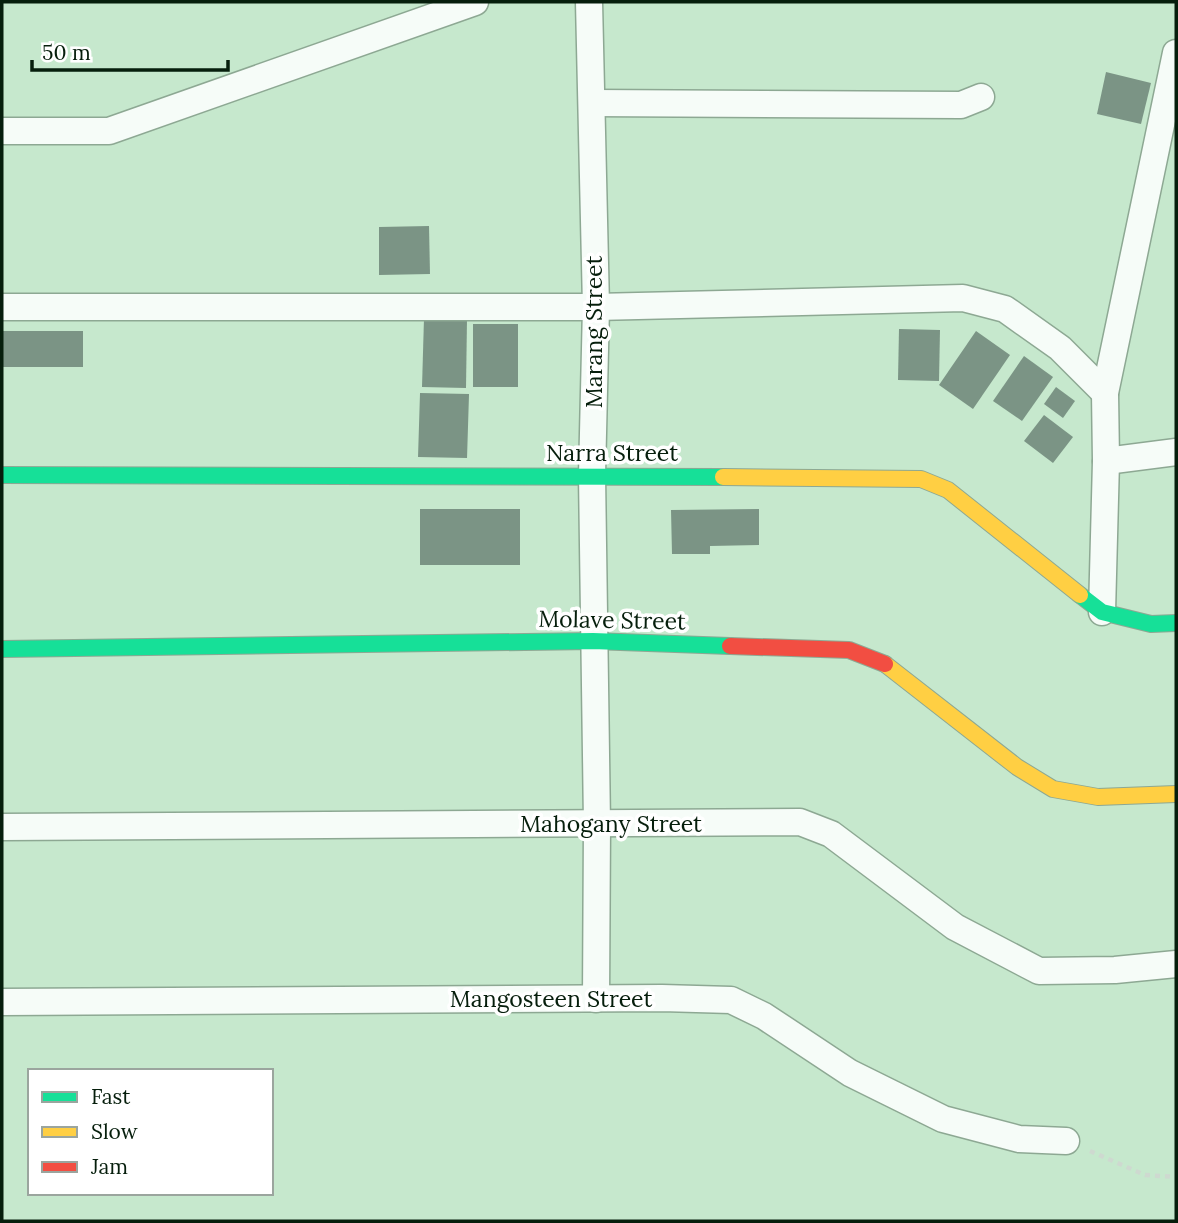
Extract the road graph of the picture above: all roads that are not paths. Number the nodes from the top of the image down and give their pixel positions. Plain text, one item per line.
1 (475, 2) edge
2 (589, 2) edge
3 (1176, 53) edge
4 (981, 97) dead end
5 (592, 103) junction
6 (2, 131) edge
7 (2, 307) edge
8 (596, 307) junction
9 (1105, 393) junction
10 (1176, 452) edge
11 (1106, 461) junction
12 (2, 475) edge
13 (592, 475) junction
14 (1102, 612) junction
15 (1176, 623) edge
16 (593, 641) junction
17 (2, 649) edge
18 (1176, 794) edge
19 (597, 824) junction
20 (2, 827) edge
21 (1176, 964) edge
22 (596, 999) junction
23 (2, 1002) edge
24 (1066, 1142) road end

1 - 6 street
2 - 5 street, Marang Street
3 - 9 street
4 - 5 street
5 - 8 street, Marang Street
7 - 8 street
8 - 9 street
8 - 13 street, Marang Street
9 - 11 street
10 - 11 street
11 - 14 street
12 - 13 street, Narra Street
13 - 14 street, Narra Street
13 - 16 street, Marang Street
14 - 15 street, Narra Street
16 - 17 street, Molave Street
16 - 18 street, Molave Street
16 - 19 street, Marang Street
19 - 20 street, Mahogany Street
19 - 21 street, Mahogany Street
19 - 22 street, Marang Street
22 - 23 street, Mangosteen Street
22 - 24 street, Mangosteen Street

